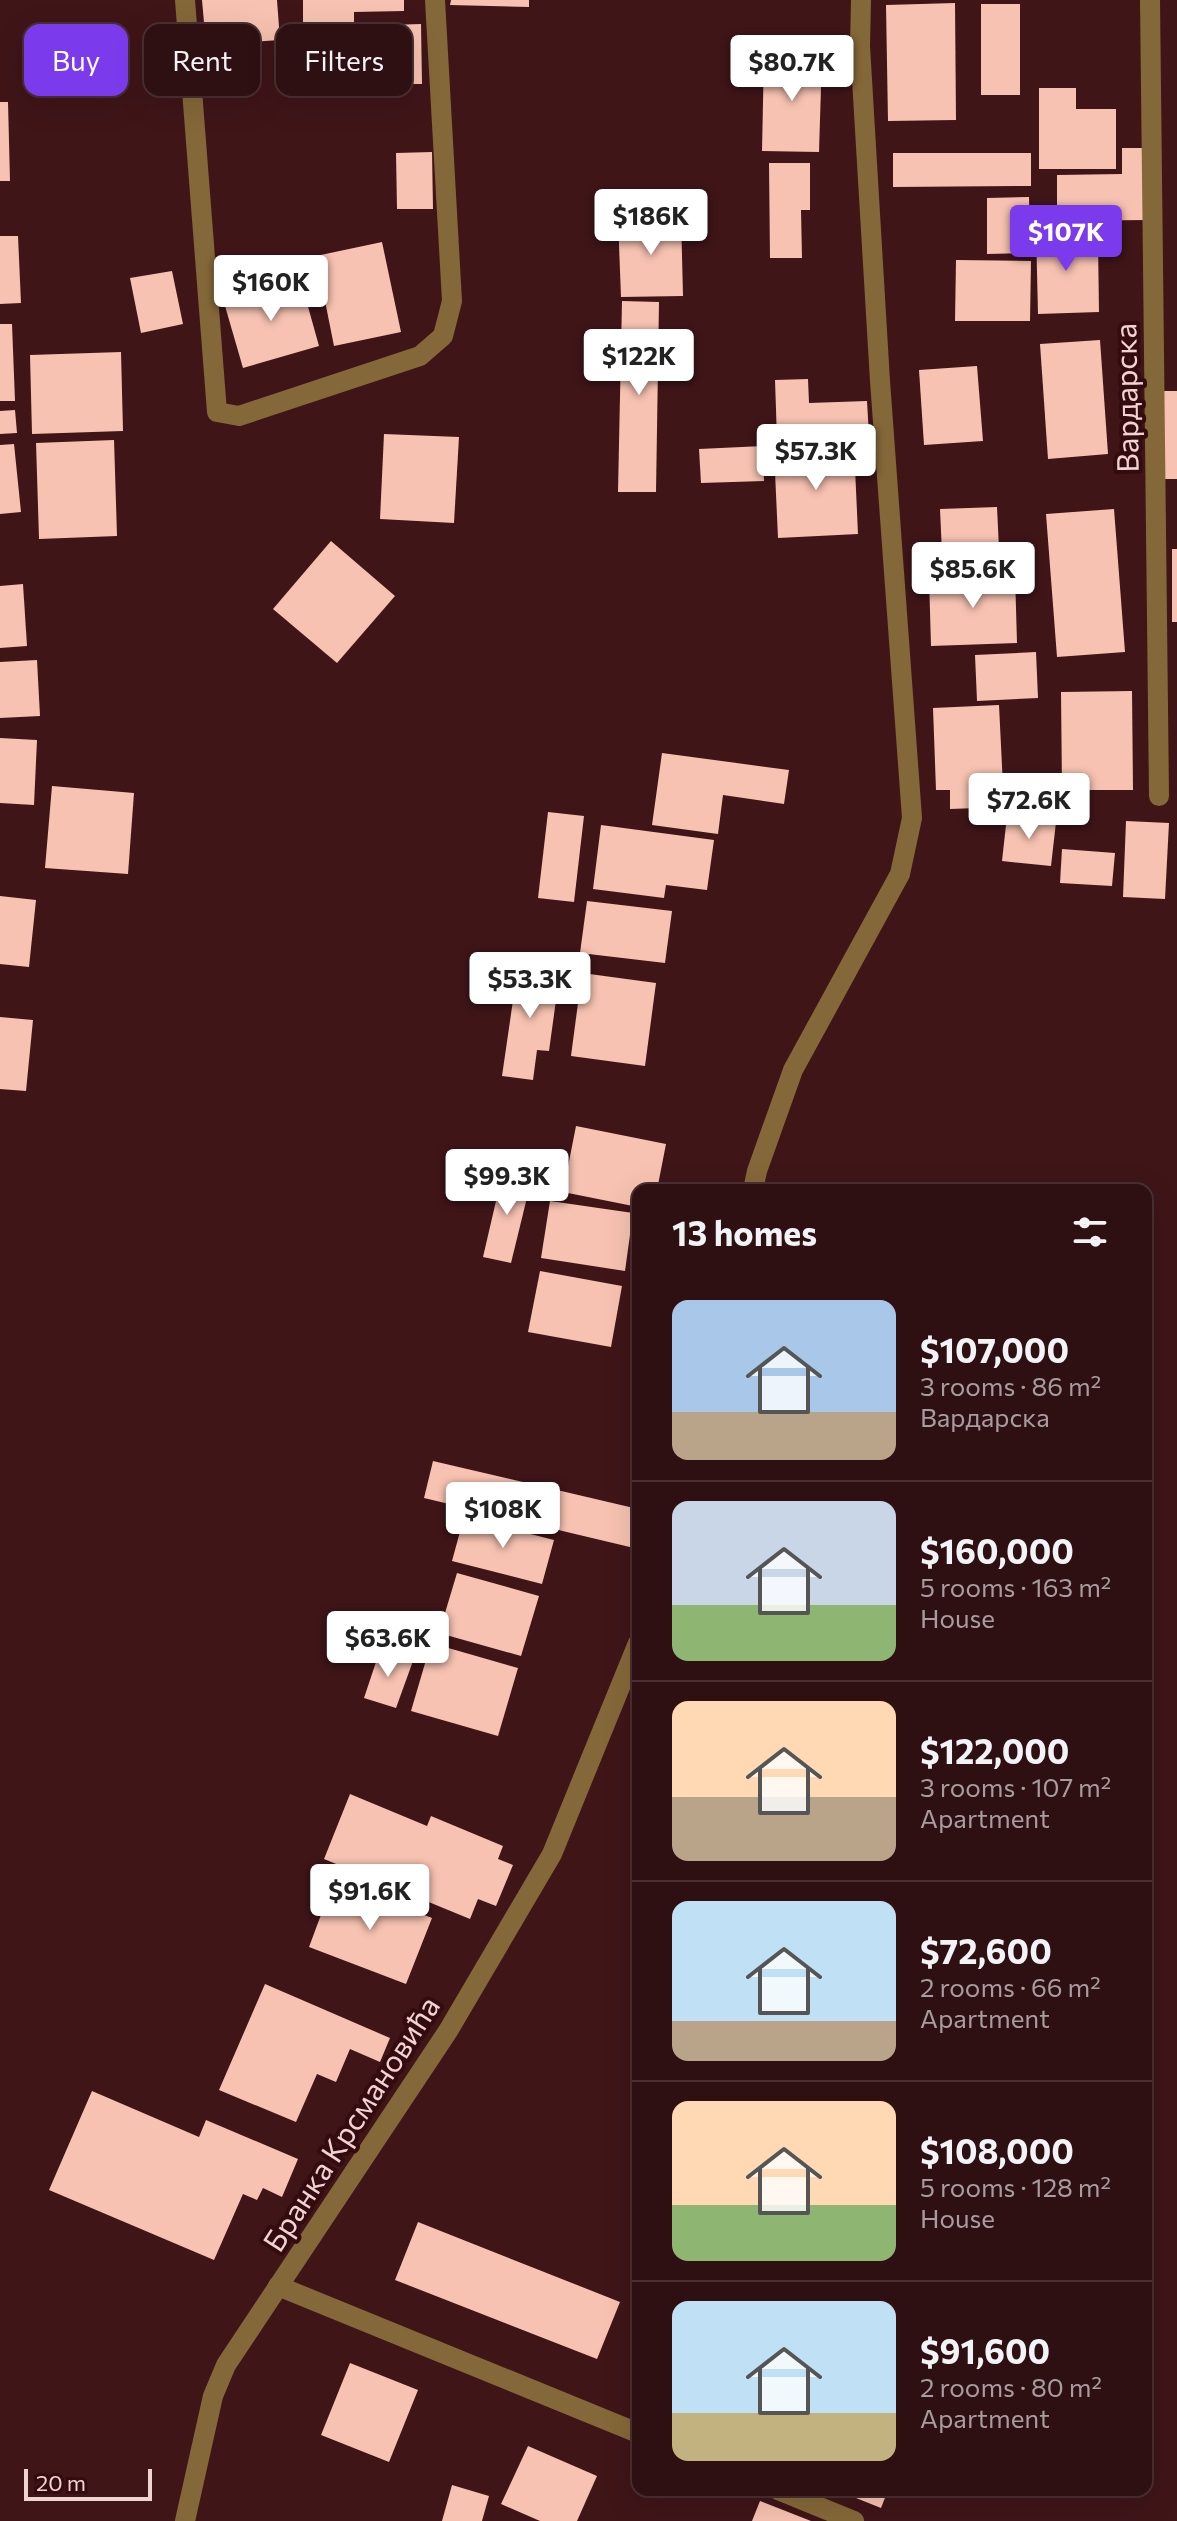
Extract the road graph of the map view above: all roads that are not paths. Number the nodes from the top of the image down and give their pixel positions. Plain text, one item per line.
1 (185, 0) edge
2 (435, 0) edge
3 (861, 0) edge
4 (1150, 0) edge
5 (1159, 796) dead end
6 (754, 1184) edge
7 (632, 1658) edge
8 (278, 2286) junction
9 (632, 2431) edge
10 (793, 2496) edge
11 (185, 2521) edge
12 (854, 2521) edge

1 - 2 street
3 - 6 street
4 - 5 street, Вардарска
7 - 8 street, Бранка Крсмановића
8 - 9 street, Бранка Крсмановића
8 - 11 street
10 - 12 street

